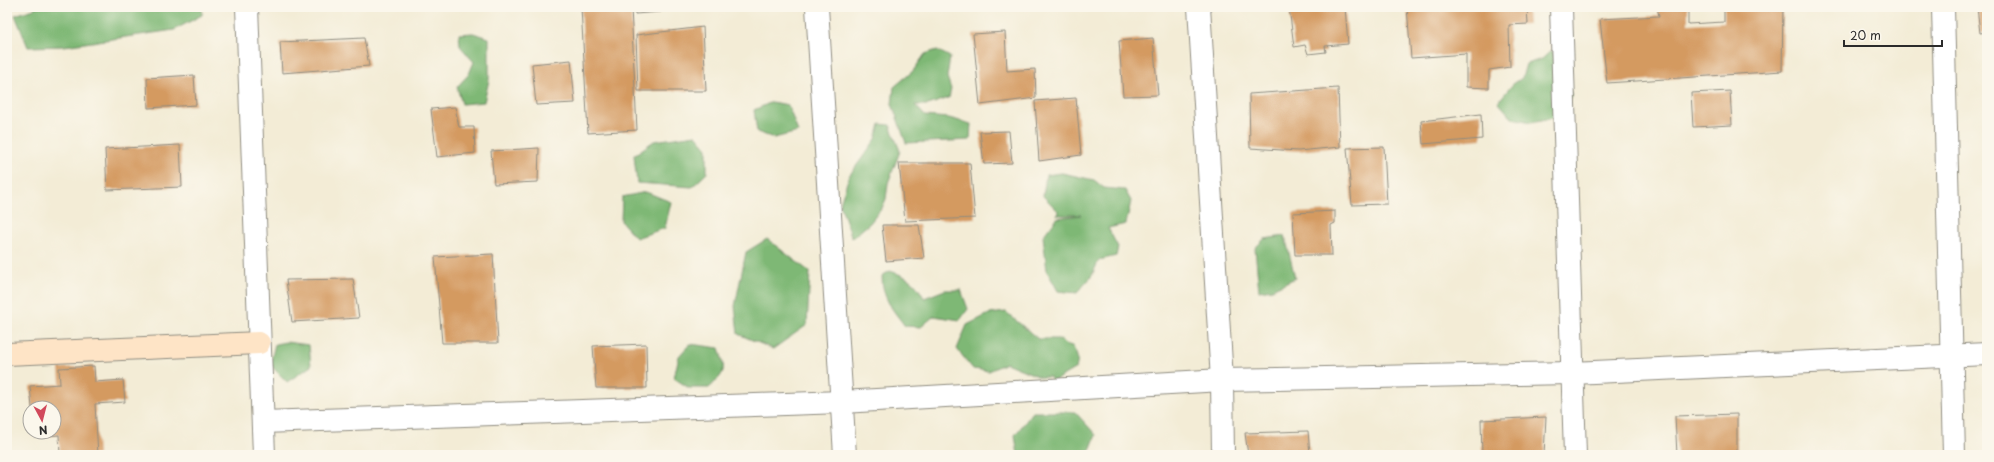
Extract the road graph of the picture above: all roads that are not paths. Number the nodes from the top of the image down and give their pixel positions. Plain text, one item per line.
1 (247, 7) edge
2 (817, 7) edge
3 (1199, 7) edge
4 (1561, 7) edge
5 (1942, 7) edge
6 (259, 343) junction
7 (7, 354) edge
8 (1987, 354) edge
9 (1951, 355) junction
10 (1572, 374) junction
11 (1222, 380) junction
12 (842, 402) junction
13 (263, 422) junction
14 (264, 455) edge
15 (845, 455) edge
16 (1223, 455) edge
17 (1575, 455) edge
18 (1954, 455) edge

1 - 6 street
2 - 12 street
3 - 11 street
4 - 10 street
5 - 9 street
6 - 7 street
6 - 13 street
8 - 9 street
9 - 10 street
9 - 18 street
10 - 11 street
10 - 17 street
11 - 12 street
11 - 16 street
12 - 13 street
12 - 15 street
13 - 14 street

